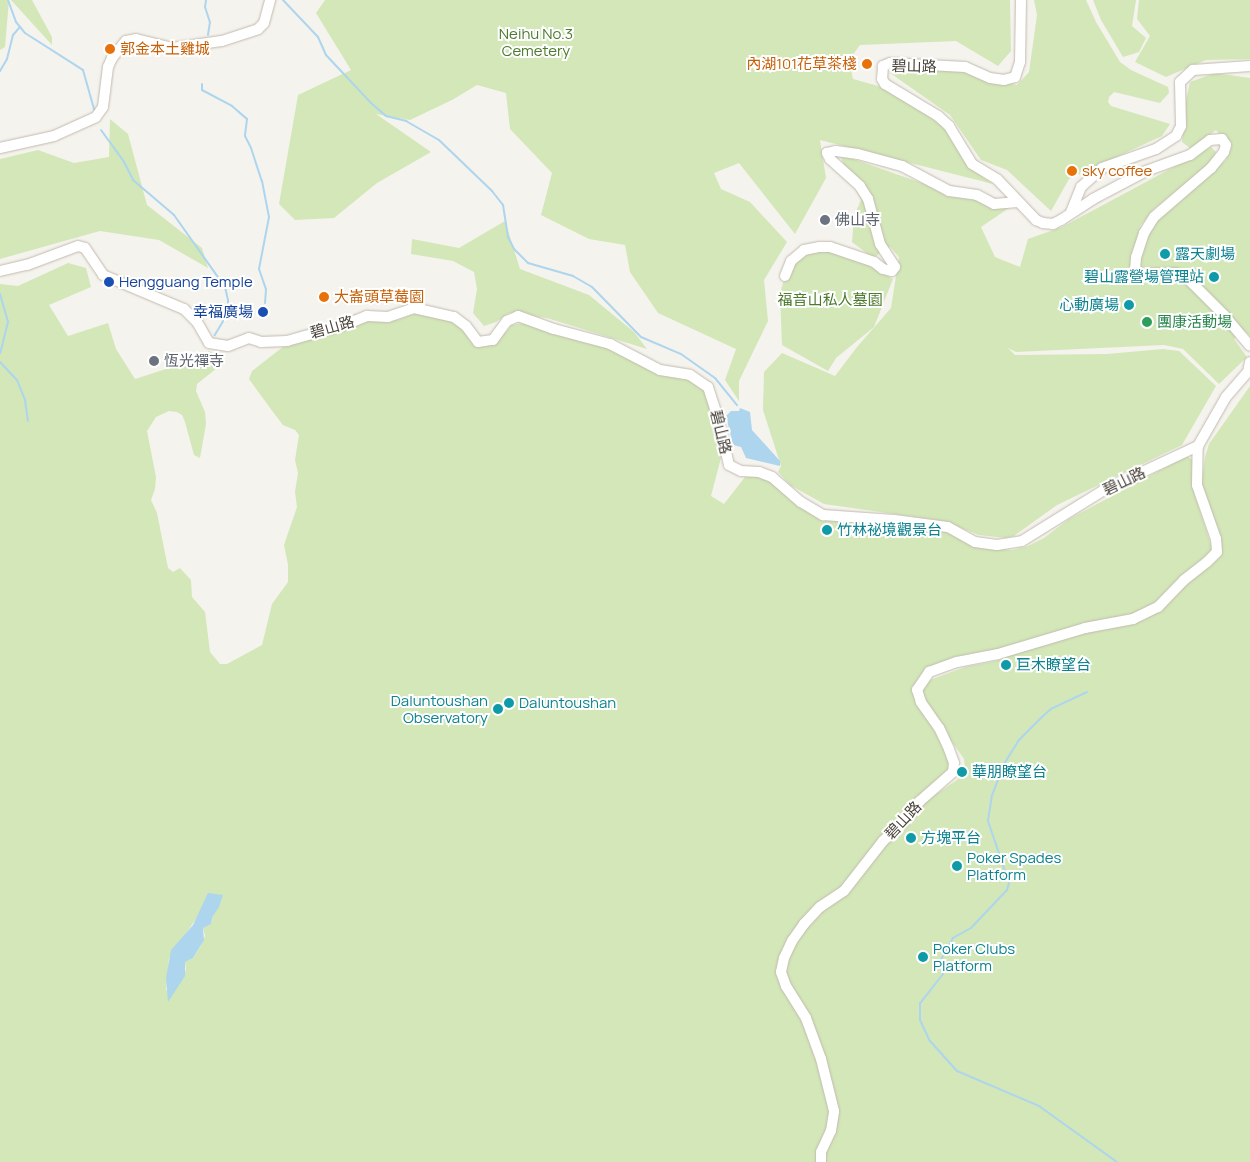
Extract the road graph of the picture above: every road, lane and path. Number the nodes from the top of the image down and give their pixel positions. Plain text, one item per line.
1 (270, 0) edge
2 (1021, 0) edge
3 (1250, 66) edge
4 (0, 148) edge
5 (1018, 202) junction
6 (1071, 212) junction
7 (0, 271) edge
8 (785, 276) dead end
9 (1250, 346) edge
10 (1250, 362) edge
11 (1198, 446) junction
12 (821, 1162) edge

1 - 4 street
2 - 5 street, 碧山路
3 - 6 street
5 - 6 street, 碧山路
5 - 8 street
6 - 9 street, 碧山路
7 - 11 street, 碧山路
10 - 11 street, 碧山路
11 - 12 street, 碧山路

